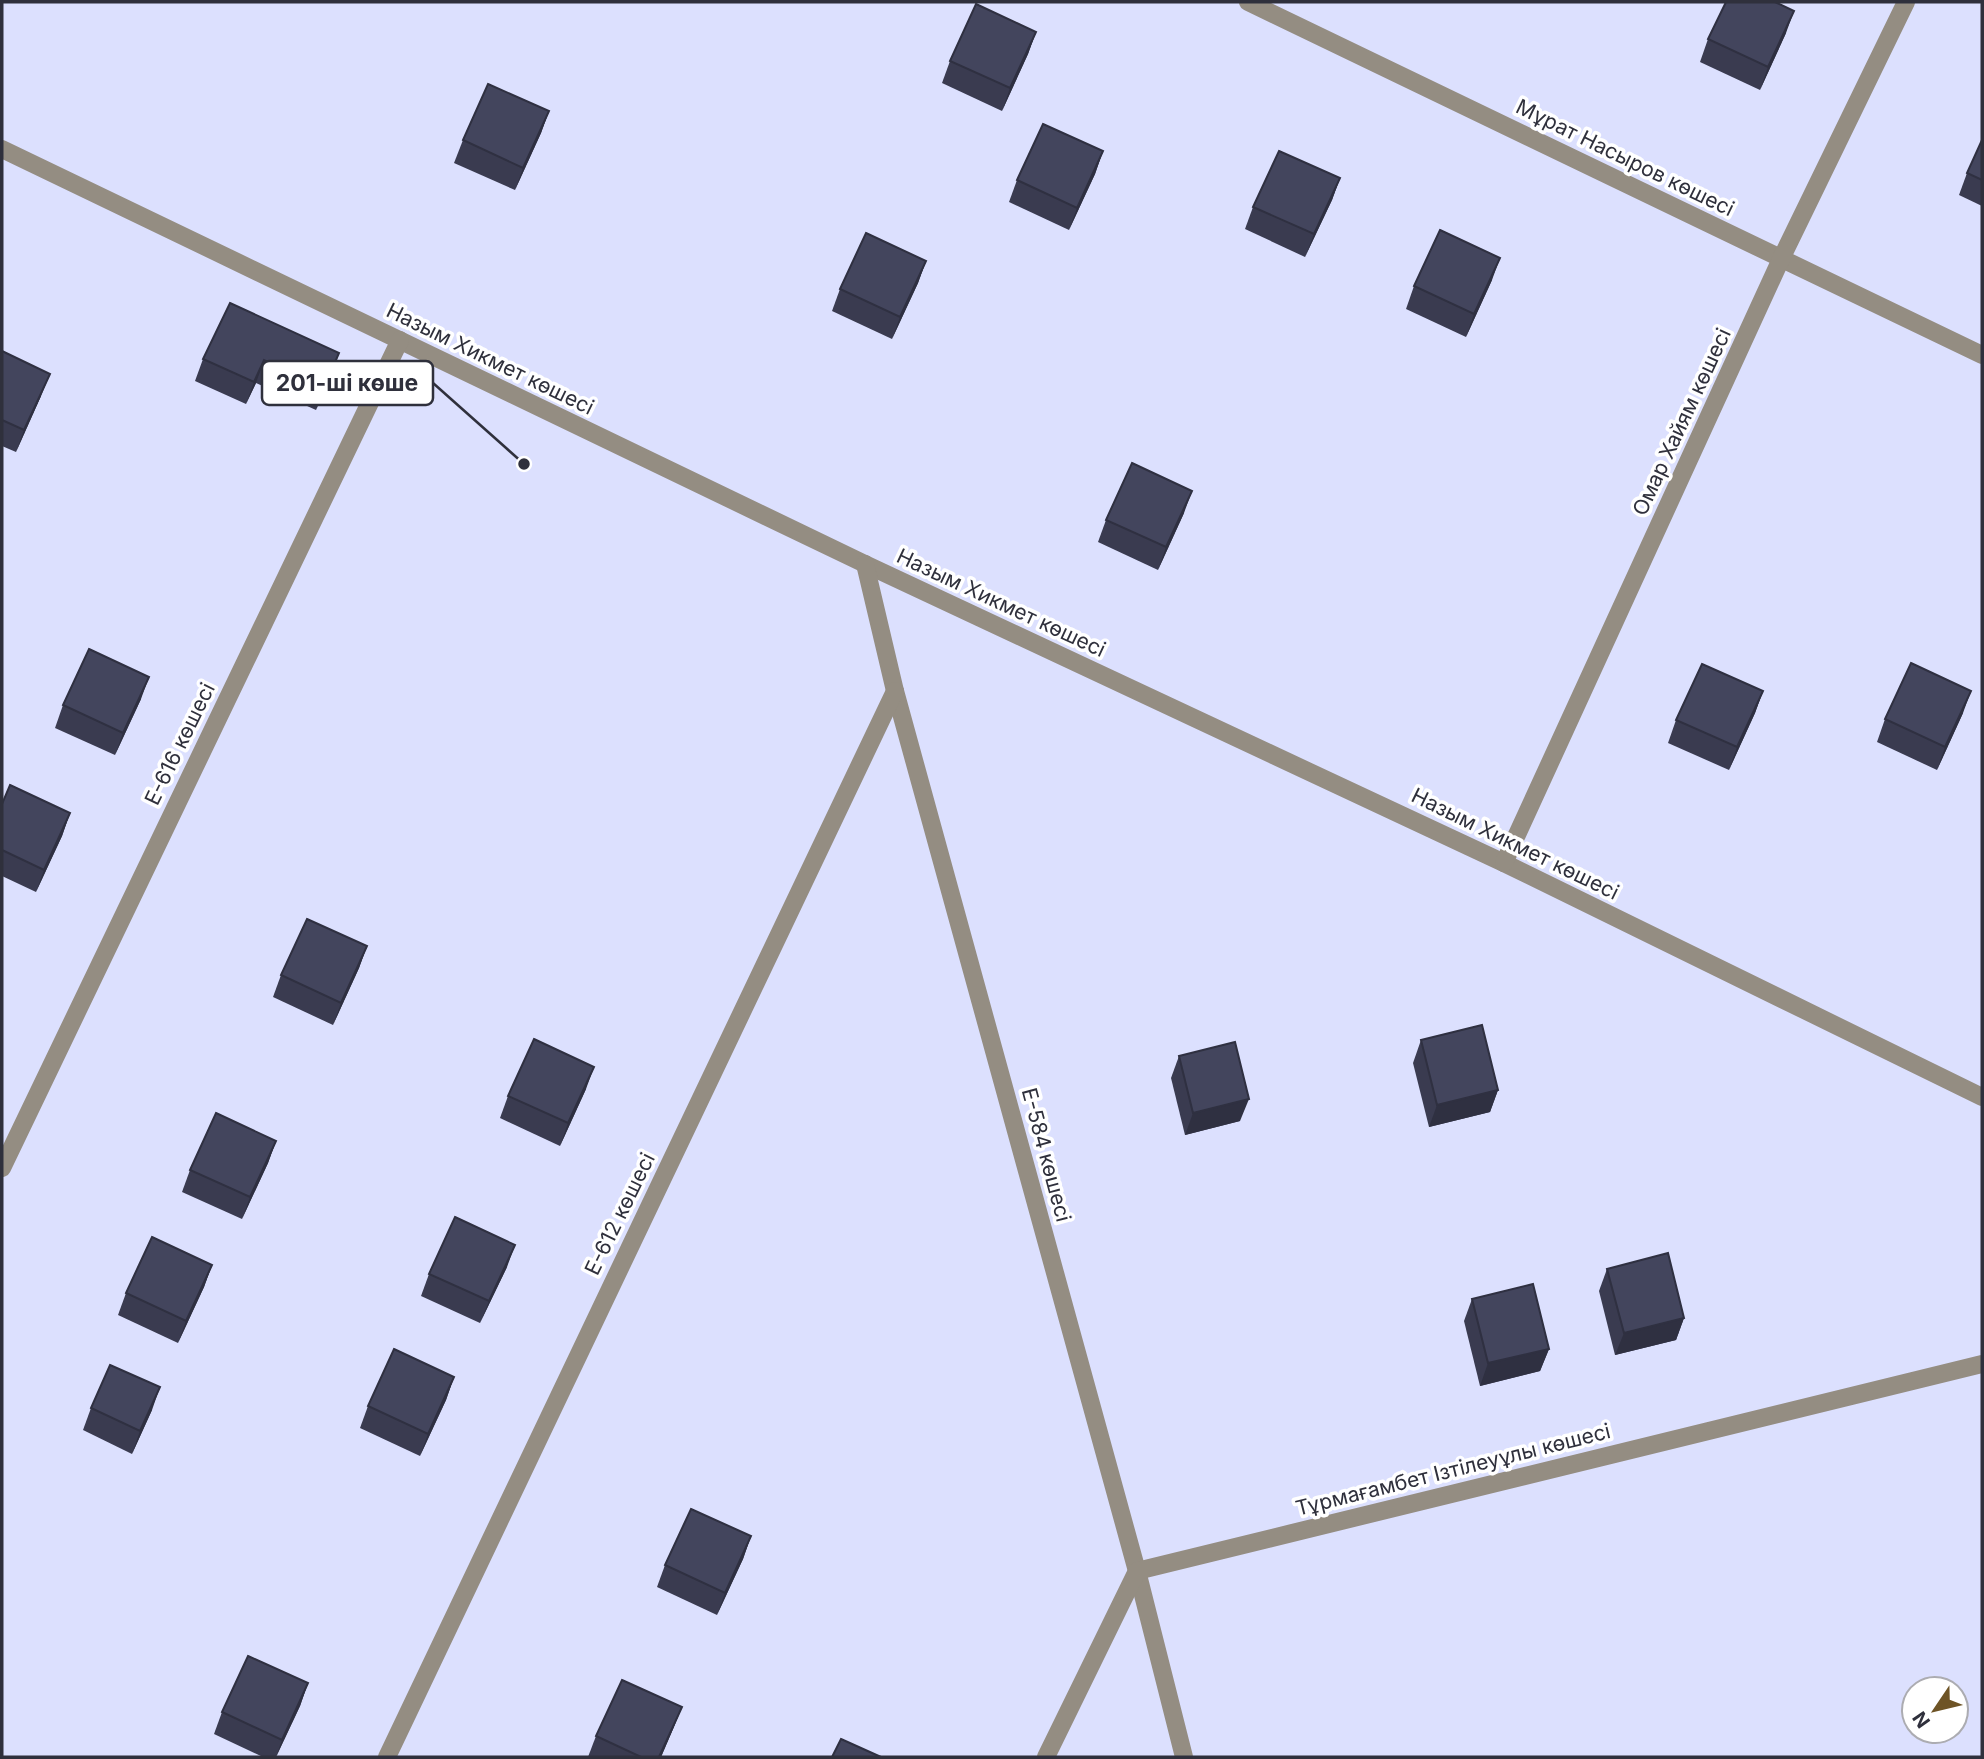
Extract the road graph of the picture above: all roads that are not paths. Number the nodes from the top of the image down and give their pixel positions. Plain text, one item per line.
1 (1248, 2) edge
2 (1906, 2) edge
3 (2, 149) edge
4 (1781, 259) junction
5 (400, 341) junction
6 (1982, 355) edge
7 (865, 564) junction
8 (895, 691) junction
9 (1504, 863) junction
10 (1982, 1097) edge
11 (2, 1168) edge
12 (1982, 1364) edge
13 (1137, 1571) junction
14 (387, 1757) edge
15 (1046, 1757) edge
16 (1184, 1757) edge

1 - 4 street, Мұрат Насыров көшесі
2 - 4 street, Омар Хайям көшесі
3 - 5 street, Назым Хикмет көшесі
4 - 6 street, Мұрат Насыров көшесі
4 - 9 street, Омар Хайям көшесі
5 - 7 street, Назым Хикмет көшесі
5 - 11 street, Е-616 көшесі
7 - 8 street, Е-584 көшесі
7 - 9 street, Назым Хикмет көшесі
8 - 13 street, Е-584 көшесі
8 - 14 street, Е-612 көшесі
9 - 10 street, Назым Хикмет көшесі
12 - 13 street, Тұрмағамбет Ізтілеуұлы көшесі
13 - 15 street
13 - 16 street, Е-584 көшесі

